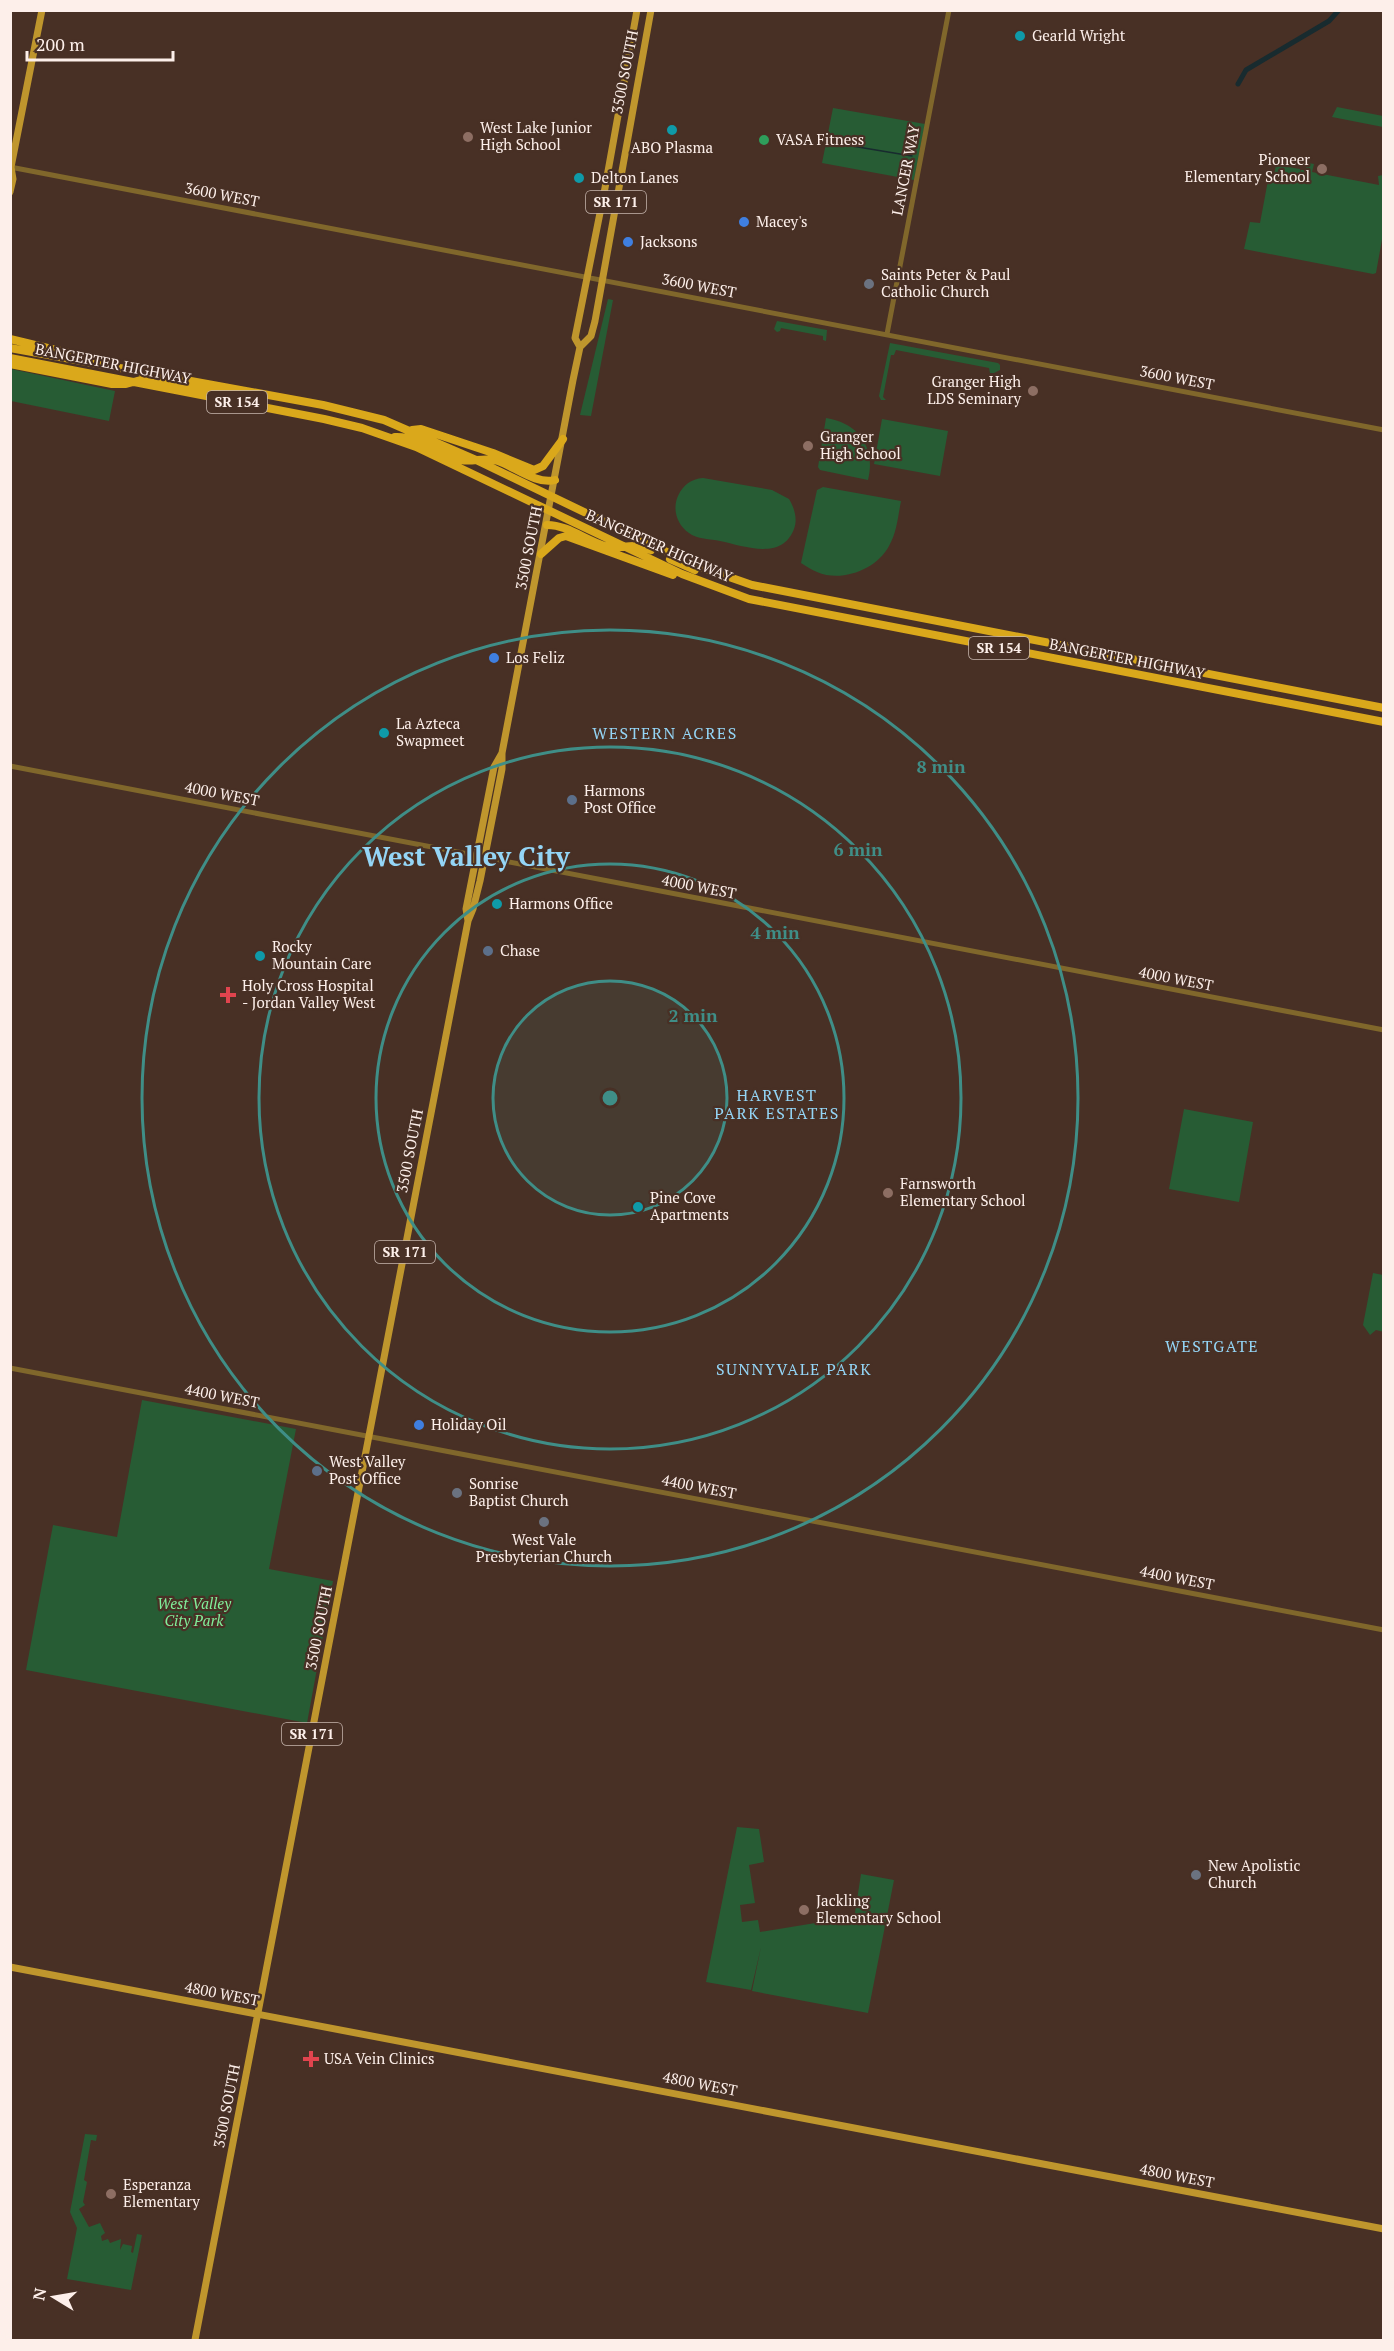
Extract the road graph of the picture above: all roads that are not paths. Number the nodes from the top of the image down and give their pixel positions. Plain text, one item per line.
1 (42, 10) edge
2 (637, 10) edge
3 (651, 10) edge
4 (949, 10) edge
5 (11, 168) edge
6 (10, 192) edge
7 (586, 276) junction
8 (603, 279) junction
9 (887, 334) junction
10 (10, 339) edge
11 (580, 347) junction
12 (10, 348) edge
13 (10, 358) edge
14 (89, 363) junction
15 (10, 364) edge
16 (134, 382) junction
17 (226, 387) junction
18 (408, 430) junction
19 (1383, 430) edge
20 (390, 437) junction
21 (563, 439) junction
22 (476, 460) junction
23 (555, 480) junction
24 (552, 497) junction
25 (550, 511) junction
26 (547, 525) junction
27 (623, 546) junction
28 (541, 554) junction
29 (710, 572) junction
30 (758, 601) junction
31 (1383, 708) edge
32 (1383, 722) edge
33 (10, 766) edge
34 (481, 857) junction
35 (1383, 1030) edge
36 (10, 1368) edge
37 (369, 1436) junction
38 (1383, 1630) edge
39 (10, 1967) edge
40 (258, 2014) junction
41 (1383, 2229) edge
42 (195, 2340) edge

1 - 5 main road
2 - 7 main road, 3500 SOUTH / SR 171
3 - 8 main road, 3500 SOUTH / SR 171
4 - 9 street, LANCER WAY
5 - 6 main road
5 - 7 street, 3600 WEST
7 - 8 street, 3600 WEST
7 - 11 main road, 3500 SOUTH / SR 171
8 - 9 street, 3600 WEST
8 - 11 main road, 3500 SOUTH / SR 171
9 - 19 street, 3600 WEST
10 - 14 highway
11 - 21 main road, 3500 SOUTH / SR 171
12 - 14 highway, BANGERTER HIGHWAY / SR 154
13 - 16 highway, BANGERTER HIGHWAY / SR 154
14 - 17 highway, BANGERTER HIGHWAY / SR 154
15 - 16 highway
16 - 17 highway
16 - 20 highway, BANGERTER HIGHWAY / SR 154
17 - 18 highway, BANGERTER HIGHWAY / SR 154
18 - 21 highway
18 - 22 highway, BANGERTER HIGHWAY / SR 154
20 - 22 highway
20 - 25 highway, BANGERTER HIGHWAY / SR 154
21 - 23 main road, 3500 SOUTH / SR 171
22 - 23 highway
22 - 24 highway, BANGERTER HIGHWAY / SR 154
23 - 24 main road, 3500 SOUTH / SR 171
24 - 25 main road, 3500 SOUTH / SR 171
24 - 29 highway, BANGERTER HIGHWAY / SR 154
25 - 26 main road, 3500 SOUTH / SR 171
25 - 27 highway, BANGERTER HIGHWAY / SR 154
26 - 27 highway
26 - 28 main road, 3500 SOUTH / SR 171
27 - 29 highway
27 - 30 highway, BANGERTER HIGHWAY / SR 154
28 - 30 highway
28 - 34 main road, 3500 SOUTH / SR 171
29 - 31 highway, BANGERTER HIGHWAY / SR 154
30 - 32 highway, BANGERTER HIGHWAY / SR 154
33 - 34 street, 4000 WEST
34 - 35 street, 4000 WEST
34 - 37 main road, 3500 SOUTH / SR 171
36 - 37 street, 4400 WEST
37 - 38 street, 4400 WEST
37 - 40 main road, 3500 SOUTH / SR 171
39 - 40 main road, 4800 WEST
40 - 41 main road, 4800 WEST
40 - 42 main road, 3500 SOUTH / SR 171

